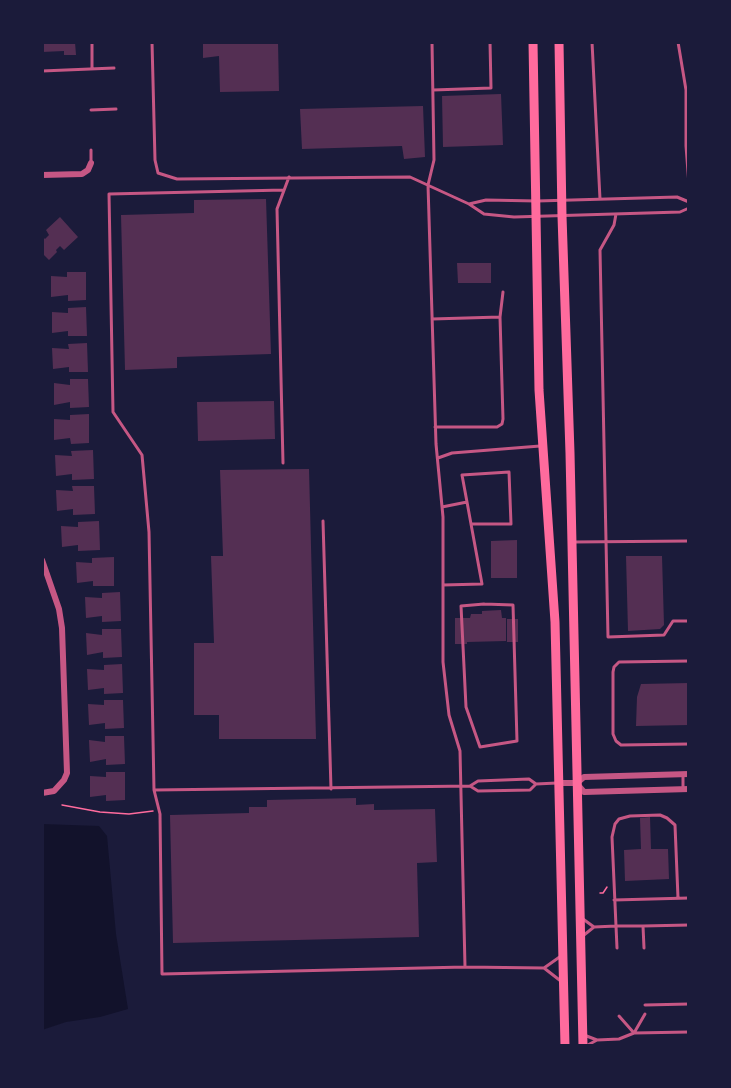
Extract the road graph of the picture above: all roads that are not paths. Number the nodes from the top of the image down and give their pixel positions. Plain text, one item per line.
1 (92, 42) edge
2 (152, 42) edge
3 (432, 42) edge
4 (490, 42) edge
5 (533, 42) edge
6 (559, 42) edge
7 (592, 42) edge
8 (678, 42) edge
9 (92, 69) junction
10 (114, 69) dead end
11 (42, 70) edge
12 (433, 90) junction
13 (116, 109) dead end
14 (90, 110) dead end
15 (91, 150) dead end
16 (91, 162) joint
17 (42, 175) edge
18 (289, 177) junction
19 (428, 185) junction
20 (689, 185) edge
21 (284, 190) junction
22 (600, 199) junction
23 (537, 201) junction
24 (561, 201) junction
25 (689, 202) edge
26 (469, 204) junction
27 (689, 208) edge
28 (616, 214) junction
29 (562, 216) junction
30 (537, 217) junction
31 (503, 292) dead end
32 (500, 317) junction
33 (432, 319) junction
34 (435, 427) junction
35 (543, 446) junction
36 (438, 458) junction
37 (283, 463) dead end
38 (467, 502) junction
39 (442, 507) junction
40 (323, 521) dead end
41 (471, 524) junction
42 (689, 541) edge
43 (572, 542) junction
44 (606, 542) junction
45 (42, 560) edge
46 (443, 585) junction
47 (689, 621) edge
48 (463, 661) joint
49 (689, 661) edge
50 (689, 744) edge
51 (686, 774) edge
52 (559, 783) junction
53 (577, 783) junction
54 (536, 784) junction
55 (461, 786) junction
56 (470, 786) junction
57 (331, 789) junction
58 (686, 789) edge
59 (154, 790) junction
60 (42, 793) edge
61 (678, 898) junction
62 (689, 898) edge
63 (614, 900) junction
64 (580, 916) junction
65 (689, 925) edge
66 (643, 926) junction
67 (594, 927) junction
68 (616, 927) junction
69 (580, 938) junction
70 (617, 948) dead end
71 (644, 948) dead end
72 (563, 956) junction
73 (465, 967) junction
74 (544, 968) junction
75 (564, 984) junction
76 (689, 1004) edge
77 (645, 1005) dead end
78 (645, 1014) dead end
79 (619, 1016) dead end
80 (689, 1032) edge
81 (634, 1033) junction
82 (583, 1034) junction
83 (597, 1040) junction
84 (565, 1046) edge
85 (585, 1046) edge

1 - 9 lane
2 - 18 lane
3 - 12 lane
4 - 12 lane
5 - 23 main road
6 - 24 main road
7 - 22 lane
8 - 20 lane
9 - 10 lane
9 - 11 lane
12 - 19 lane
13 - 14 lane
15 - 16 lane
16 - 17 street
18 - 19 lane
18 - 21 lane
19 - 26 lane
19 - 33 lane
21 - 37 lane
21 - 59 lane
22 - 24 lane
22 - 25 lane
23 - 24 lane
23 - 26 lane
23 - 30 main road
24 - 29 main road
26 - 30 lane
27 - 28 lane
28 - 29 lane
28 - 44 lane
29 - 30 lane
29 - 43 main road
30 - 35 main road
31 - 32 lane
32 - 33 lane
32 - 34 lane
33 - 34 lane
34 - 36 lane
35 - 36 lane
35 - 52 main road
36 - 39 lane
38 - 39 lane
38 - 41 lane
38 - 41 lane
39 - 46 lane
40 - 57 lane
41 - 46 lane
42 - 44 lane
43 - 44 lane
43 - 53 main road
44 - 47 lane
45 - 60 street
46 - 55 lane
48 - 48 lane
49 - 50 lane
51 - 53 street
51 - 58 lane
52 - 53 street
52 - 54 lane
52 - 72 main road
53 - 58 street
53 - 64 main road
54 - 56 lane
54 - 56 lane
55 - 56 lane
55 - 57 lane
55 - 73 lane
57 - 59 lane
59 - 73 lane
61 - 62 lane
61 - 63 lane
61 - 63 lane
63 - 68 lane
64 - 67 lane
64 - 69 main road
65 - 66 lane
66 - 68 lane
66 - 71 lane
67 - 68 lane
67 - 69 lane
68 - 70 lane
69 - 82 main road
72 - 74 lane
72 - 75 main road
73 - 74 lane
74 - 75 lane
75 - 84 main road
76 - 77 lane
78 - 81 lane
79 - 81 lane
80 - 81 lane
81 - 83 lane
82 - 83 lane
82 - 85 main road
83 - 85 lane

